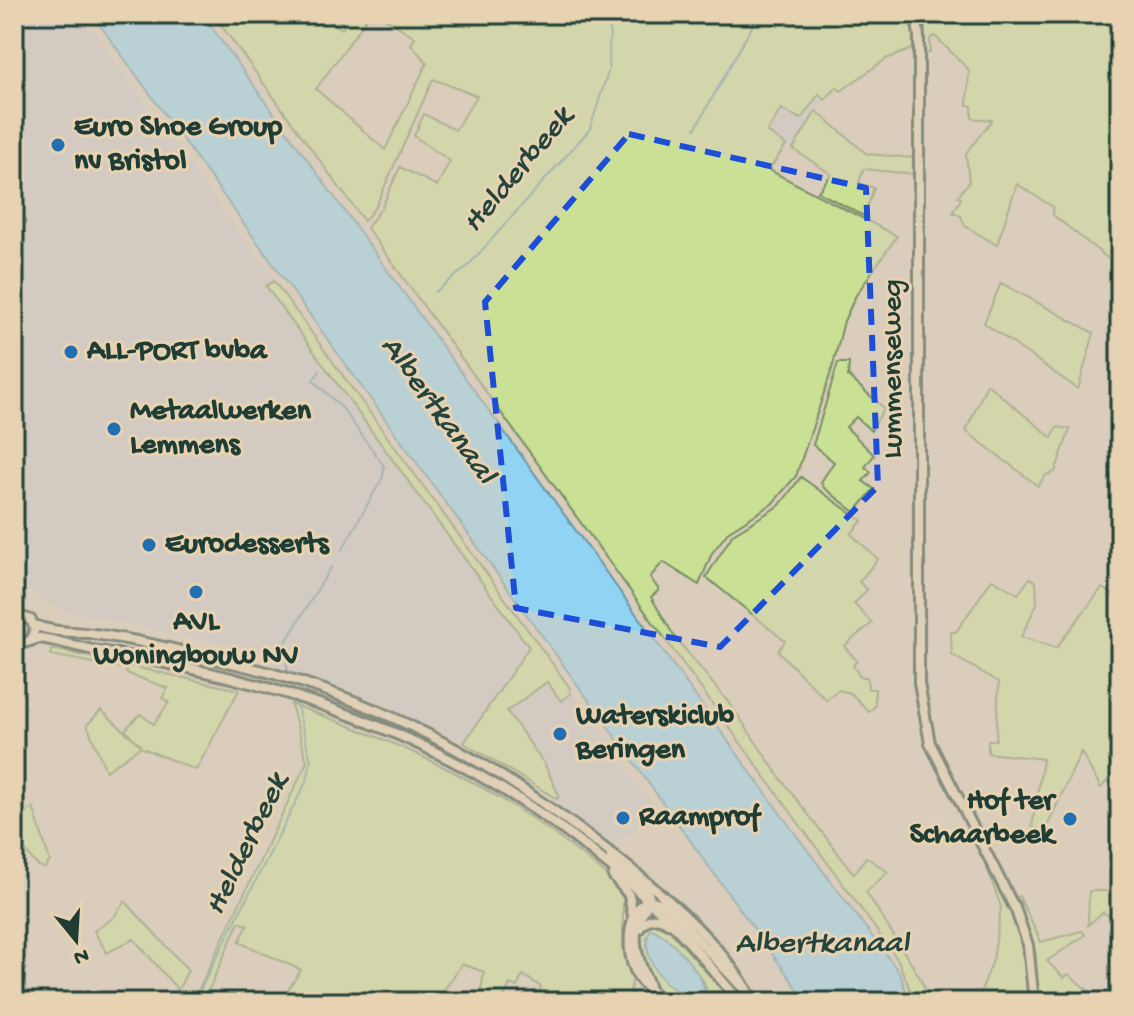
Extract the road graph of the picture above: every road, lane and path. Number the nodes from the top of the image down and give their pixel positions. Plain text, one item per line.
1 (916, 14) edge
2 (923, 14) edge
3 (919, 35) junction
4 (14, 614) edge
5 (34, 625) junction
6 (31, 640) junction
7 (14, 646) edge
8 (597, 842) junction
9 (594, 854) junction
10 (650, 900) junction
11 (633, 920) junction
12 (673, 926) junction
13 (637, 933) junction
14 (653, 993) junction
15 (753, 998) edge
16 (663, 1002) edge
17 (740, 1002) edge
18 (1032, 1002) edge

1 - 3 main road
2 - 3 main road
3 - 18 main road, Lummenseweg
4 - 5 main road
5 - 6 main road
5 - 8 main road
6 - 7 main road
6 - 9 main road
8 - 10 main road
8 - 15 main road
9 - 10 main road
9 - 11 main road
10 - 11 main road
10 - 12 main road
10 - 13 main road
10 - 15 main road
11 - 14 main road
12 - 13 main road
12 - 17 main road
13 - 14 main road
14 - 16 main road

